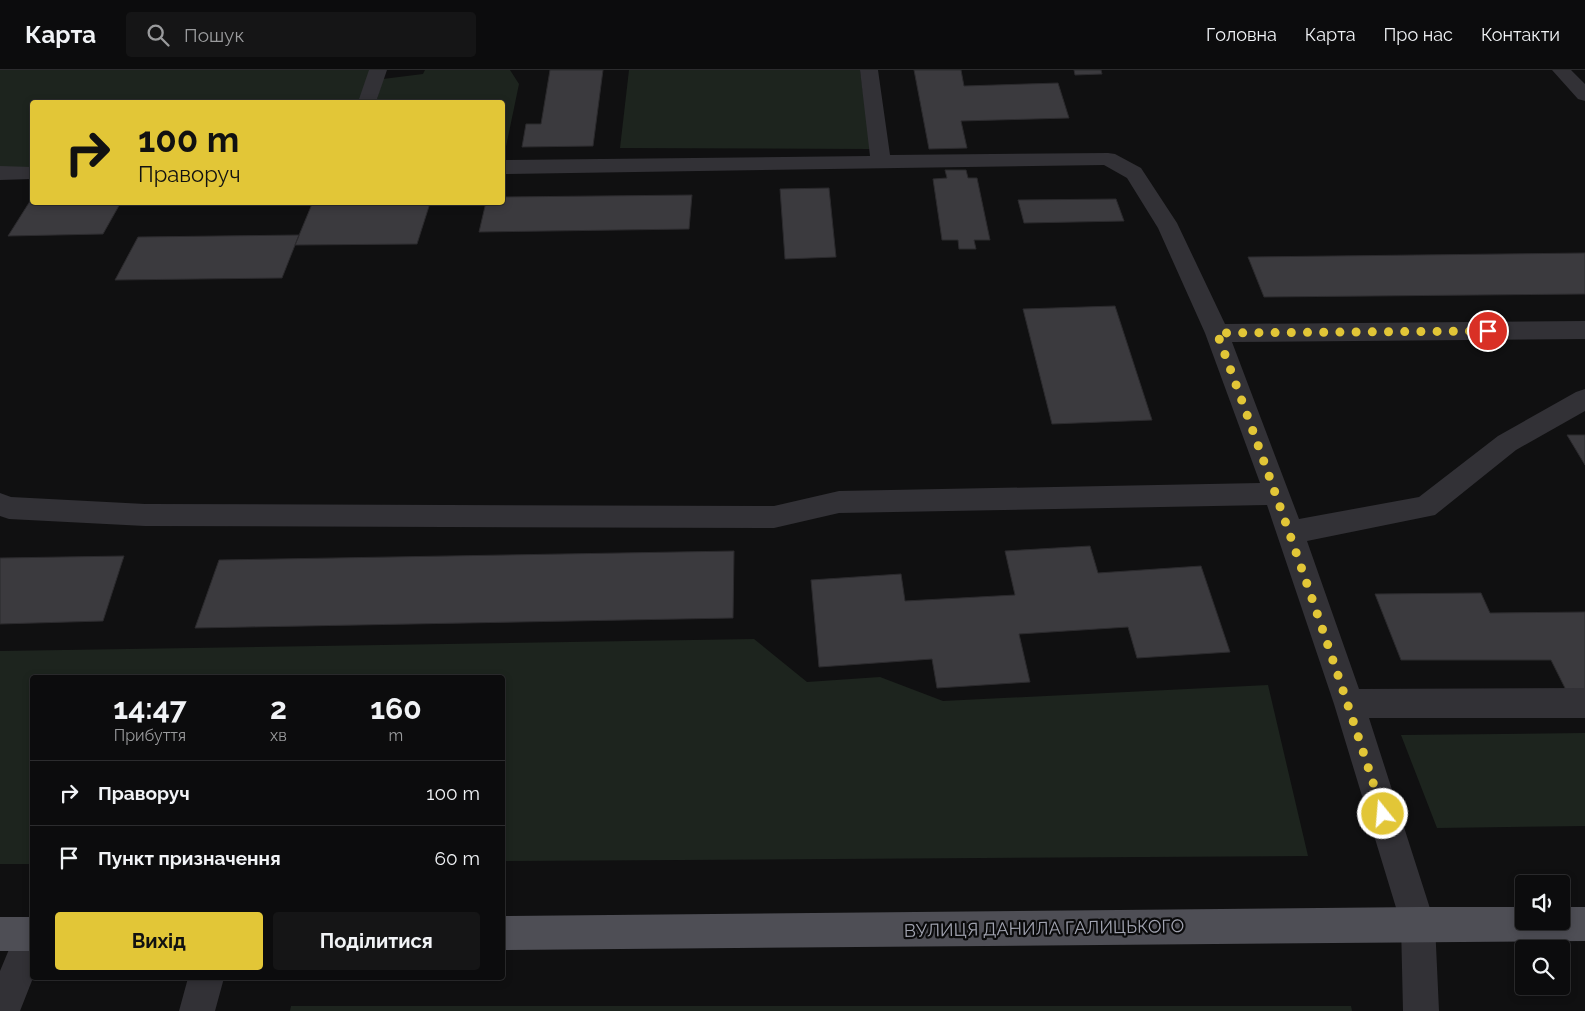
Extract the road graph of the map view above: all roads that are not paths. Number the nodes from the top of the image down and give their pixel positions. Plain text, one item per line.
1 (378, 70) edge
2 (868, 70) edge
3 (1561, 70) edge
4 (1585, 95) edge
5 (368, 100) edge
6 (881, 162) junction
7 (505, 166) edge
8 (0, 173) edge
9 (30, 173) edge
10 (1585, 330) edge
11 (1217, 333) junction
12 (1585, 399) edge
13 (1277, 494) junction
14 (0, 504) edge
15 (1290, 532) junction
16 (1585, 703) edge
17 (1349, 704) junction
18 (1418, 924) junction
19 (1585, 924) edge
20 (505, 933) edge
21 (0, 934) edge
22 (30, 934) edge
23 (30, 939) edge
24 (205, 980) edge
25 (2, 1011) edge
26 (197, 1011) edge
27 (1421, 1011) edge

1 - 5 street
2 - 6 street
3 - 4 street
6 - 7 street
6 - 11 street
8 - 9 street
10 - 11 street
11 - 13 street
12 - 15 street
13 - 14 street
13 - 15 street
15 - 17 street
16 - 17 street
17 - 18 street
18 - 19 main road, ВУЛИЦЯ ДАНИЛА ГАЛИЦЬКОГО
18 - 20 main road, ВУЛИЦЯ ДАНИЛА ГАЛИЦЬКОГО
18 - 27 street
21 - 22 main road
23 - 25 street
24 - 26 street

